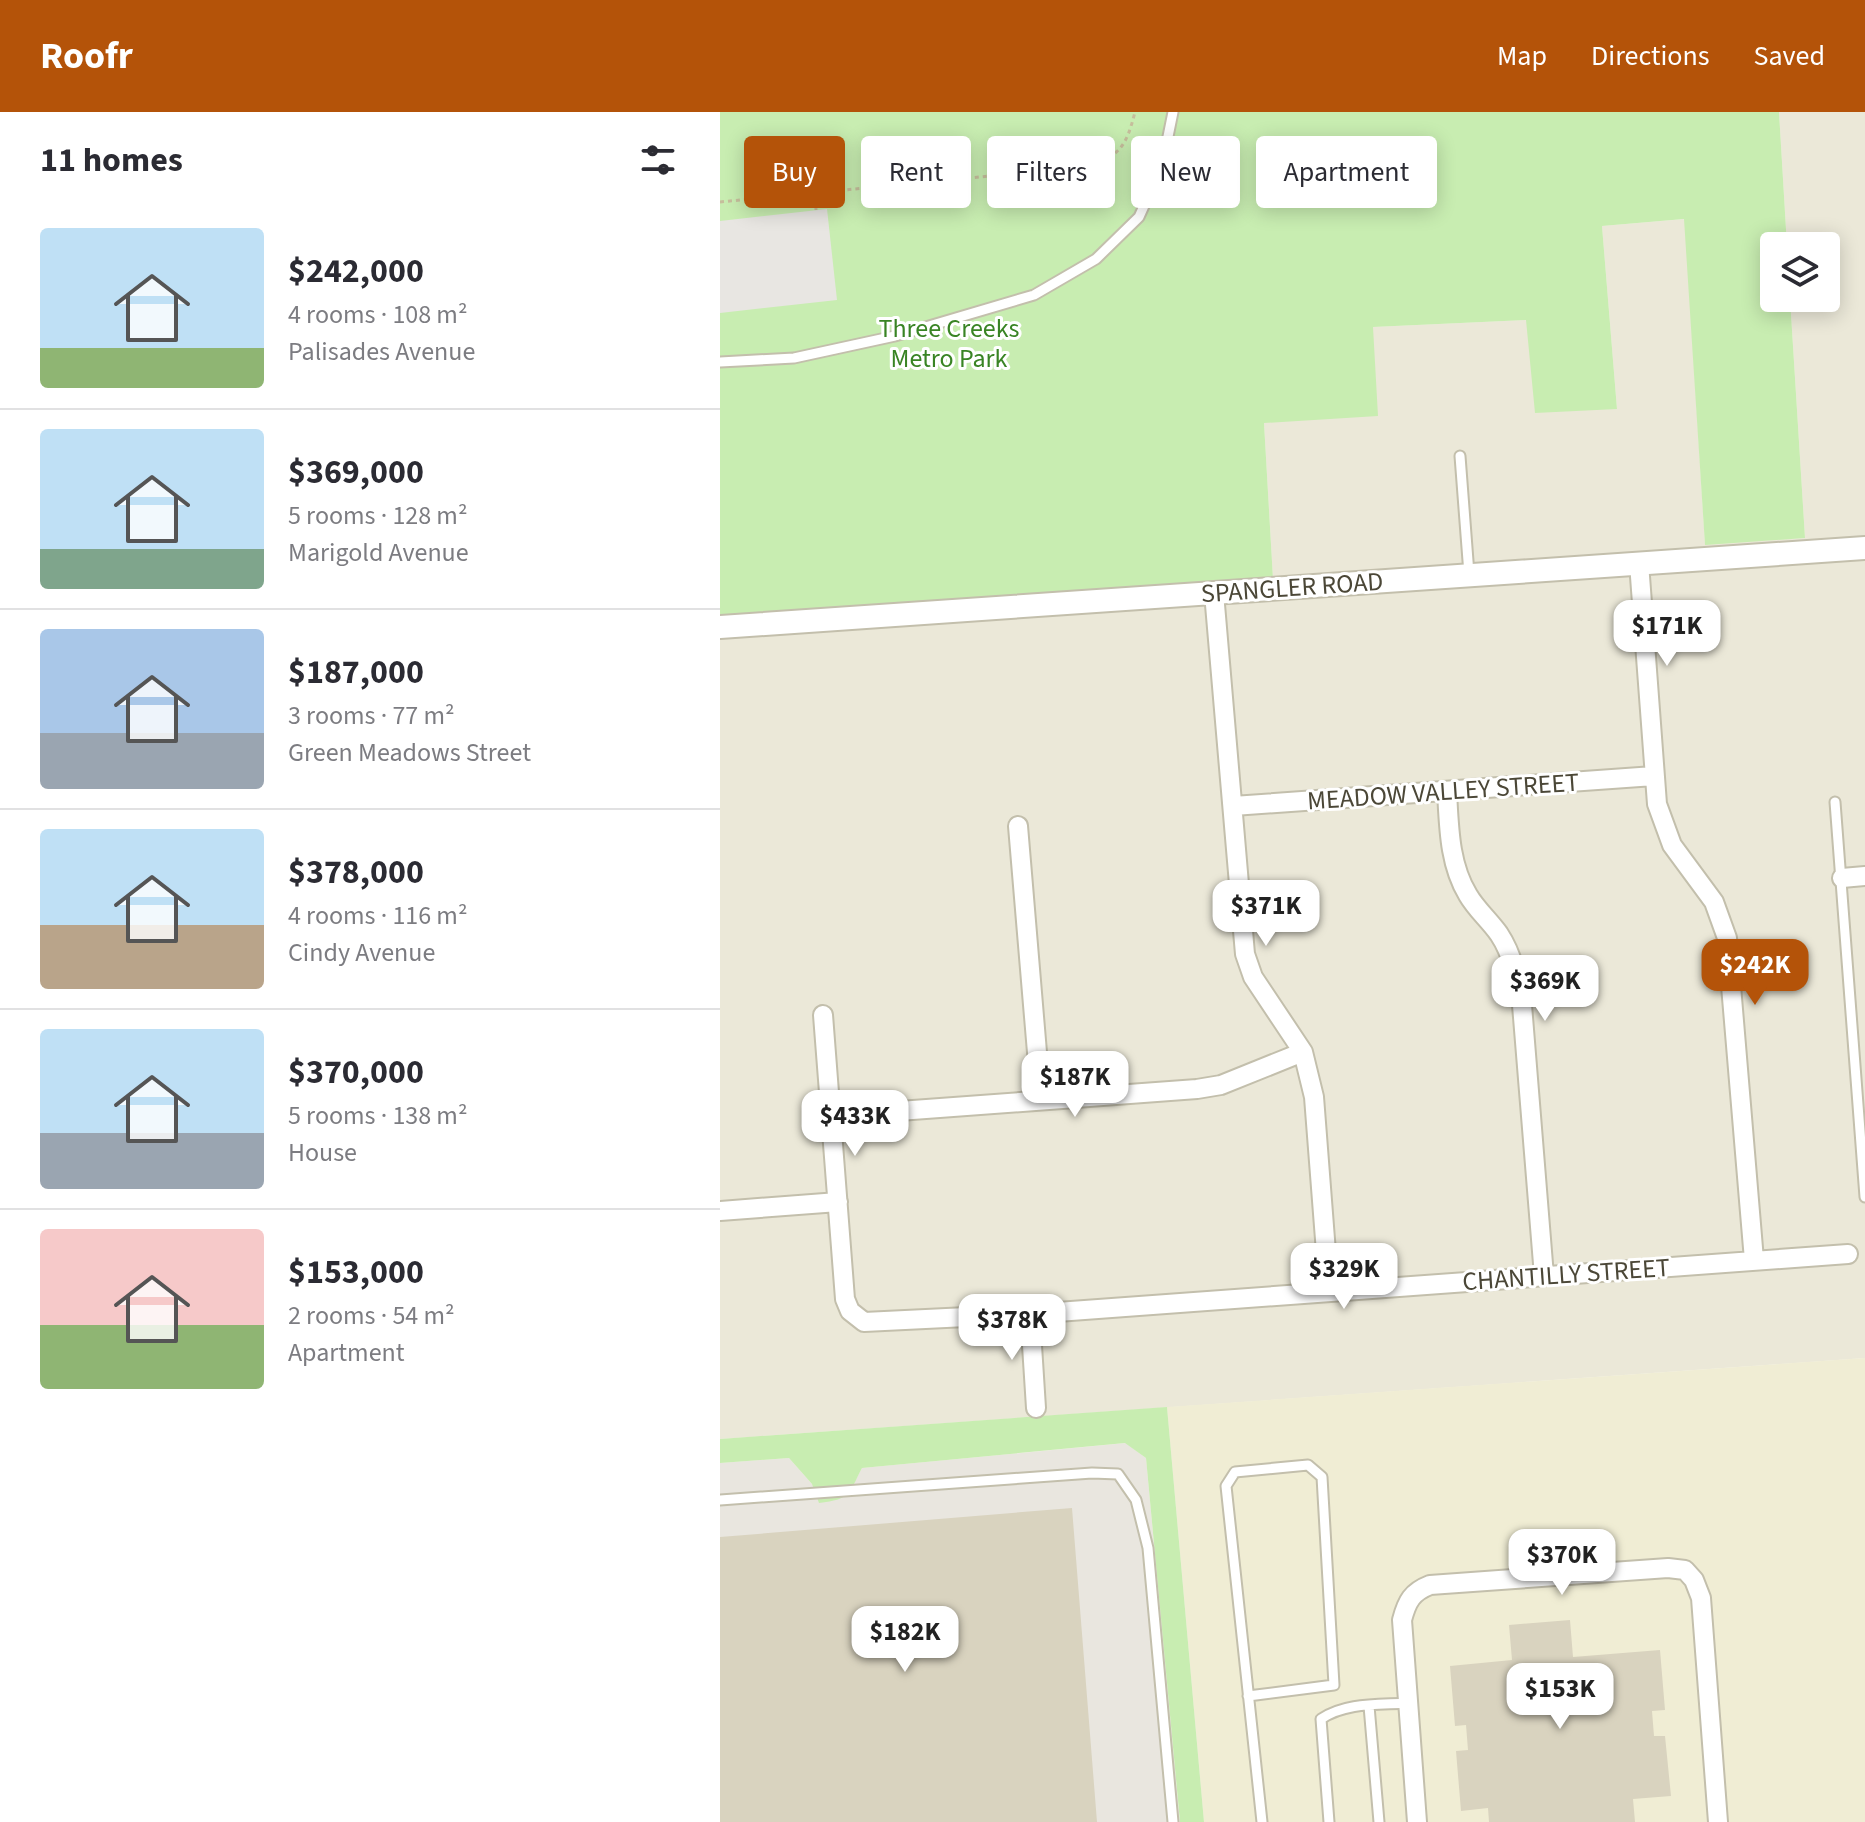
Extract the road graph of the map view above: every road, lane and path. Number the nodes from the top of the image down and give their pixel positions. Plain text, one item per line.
1 (1135, 112) edge
2 (1173, 112) edge
3 (845, 189) edge
4 (744, 199) edge
5 (720, 202) edge
6 (720, 362) edge
7 (1460, 456) dead end
8 (1865, 548) edge
9 (1639, 563) junction
10 (1469, 574) junction
11 (1214, 593) junction
12 (720, 627) edge
13 (1654, 776) junction
14 (1447, 791) junction
15 (1835, 802) dead end
16 (1233, 806) junction
17 (1018, 826) dead end
18 (1865, 876) edge
19 (1842, 878) junction
20 (823, 1015) dead end
21 (1303, 1052) junction
22 (1041, 1100) junction
23 (831, 1116) junction
24 (1865, 1197) edge
25 (838, 1202) junction
26 (720, 1211) edge
27 (1848, 1254) dead end
28 (1754, 1260) junction
29 (1544, 1276) junction
30 (1329, 1291) junction
31 (1030, 1314) junction
32 (1036, 1408) dead end
33 (720, 1500) edge
34 (1248, 1696) junction
35 (1408, 1703) junction
36 (1369, 1706) junction
37 (1173, 1822) edge
38 (1262, 1822) edge
39 (1329, 1822) edge
40 (1379, 1822) edge
41 (1417, 1822) edge
42 (1718, 1822) edge

1 - 3 path
2 - 6 lane
4 - 5 path
7 - 10 lane
8 - 9 street, SPANGLER ROAD
9 - 10 street, SPANGLER ROAD
9 - 13 street
10 - 11 street, SPANGLER ROAD
11 - 12 street, SPANGLER ROAD
11 - 16 street
13 - 14 street, MEADOW VALLEY STREET
13 - 28 street
14 - 16 street, MEADOW VALLEY STREET
14 - 29 street
15 - 19 lane
16 - 21 street
17 - 22 street
18 - 19 street
19 - 24 lane
20 - 23 street
21 - 22 street
21 - 30 street
22 - 23 street
23 - 25 street
25 - 26 street
25 - 31 street, CHANTILLY STREET
27 - 28 street, CHANTILLY STREET
28 - 29 street, CHANTILLY STREET
29 - 30 street, CHANTILLY STREET
30 - 31 street, CHANTILLY STREET
31 - 32 street
33 - 37 lane
34 - 34 lane
34 - 38 lane
35 - 36 lane
35 - 41 street
35 - 42 street
36 - 39 lane
36 - 40 lane

